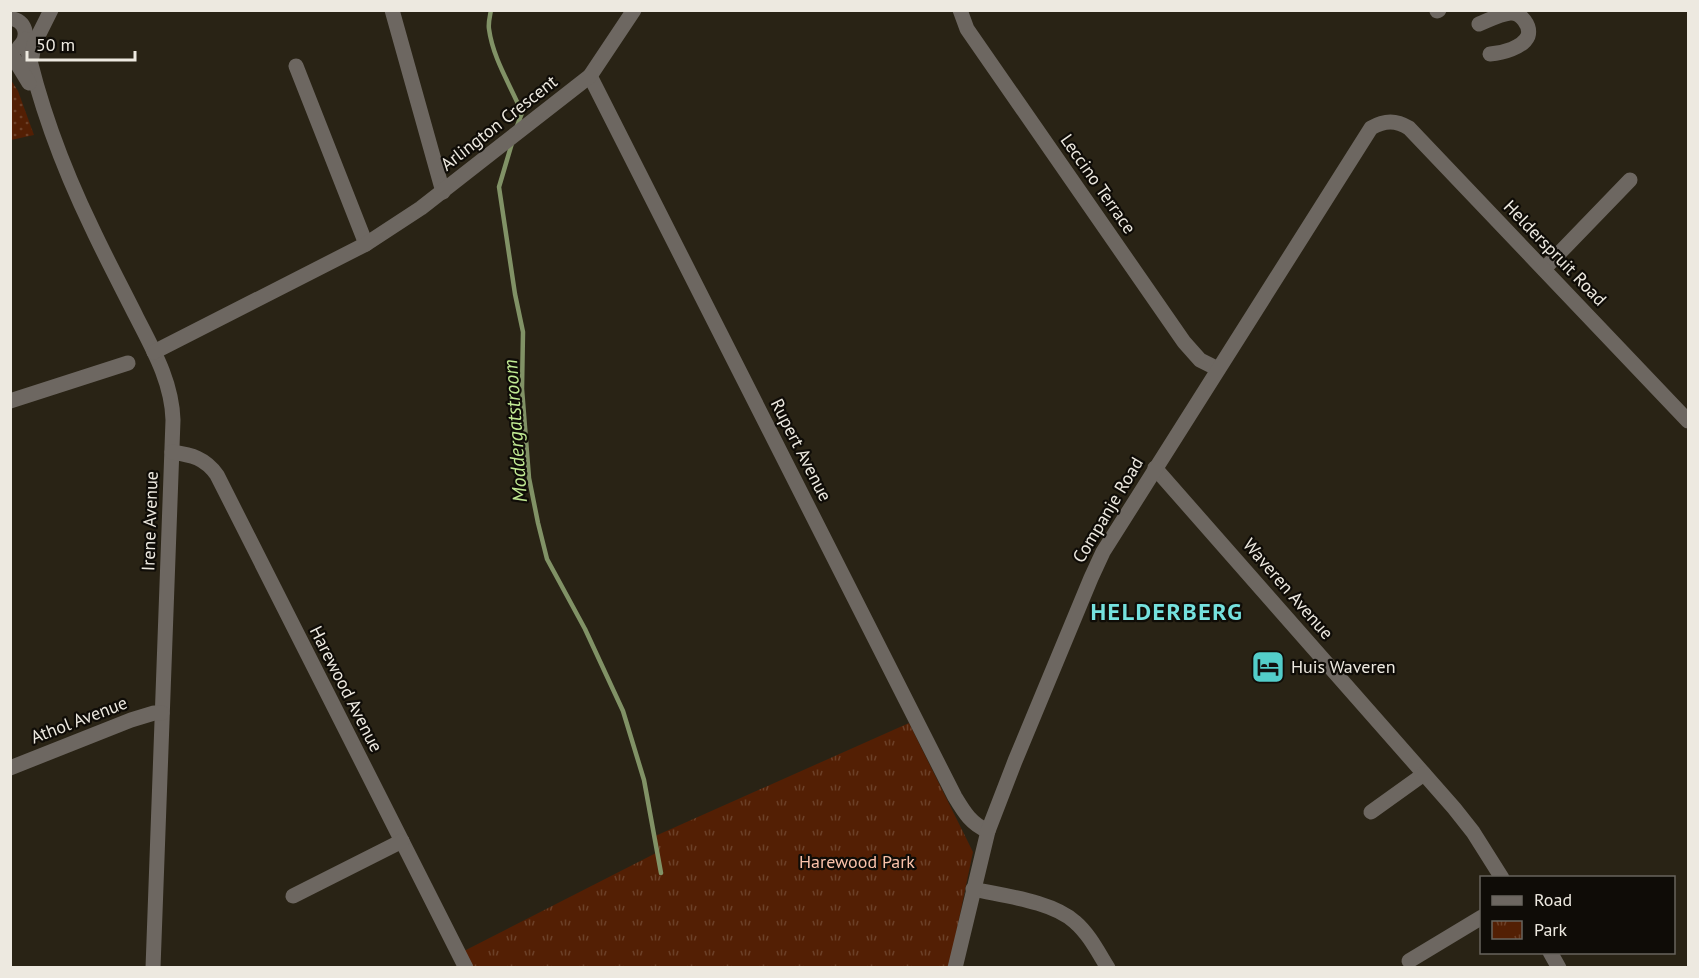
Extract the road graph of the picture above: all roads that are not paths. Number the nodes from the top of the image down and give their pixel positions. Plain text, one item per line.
1 (43, 10) edge
2 (51, 10) edge
3 (392, 10) edge
4 (634, 10) edge
5 (960, 10) edge
6 (16, 16) edge
7 (1479, 24) dead end
8 (25, 36) junction
9 (10, 51) edge
10 (1490, 54) dead end
11 (30, 64) junction
12 (10, 66) edge
13 (296, 66) dead end
14 (590, 76) junction
15 (33, 89) junction
16 (41, 103) junction
17 (1388, 121) joint
18 (1630, 180) dead end
19 (443, 192) junction
20 (366, 244) junction
21 (1544, 269) junction
22 (154, 352) junction
23 (128, 363) dead end
24 (1218, 369) junction
25 (10, 401) edge
26 (1689, 421) edge
27 (171, 452) junction
28 (1155, 468) junction
29 (162, 713) junction
30 (10, 768) edge
31 (1424, 774) junction
32 (1371, 812) dead end
33 (988, 831) junction
34 (402, 841) junction
35 (1501, 876) edge
36 (973, 889) junction
37 (293, 896) dead end
38 (1480, 918) edge
39 (1551, 954) edge
40 (1409, 962) dead end
41 (153, 968) edge
42 (466, 968) edge
43 (955, 968) edge
44 (1108, 968) edge
45 (1559, 968) edge

1 - 8 street
2 - 11 street
3 - 19 street
4 - 14 street, Arlington Crescent
5 - 24 street, Leccino Terrace
6 - 8 street
7 - 10 street
8 - 9 street
8 - 11 street, Irene Avenue
9 - 15 street, Irene Avenue
11 - 16 street, Irene Avenue
12 - 15 street
13 - 20 street
14 - 19 street, Arlington Crescent
14 - 33 street, Rupert Avenue
15 - 16 street, Irene Avenue
16 - 22 street, Irene Avenue
17 - 21 street, Helderspruit Road
17 - 24 street, Companje Road
18 - 21 street
19 - 20 street, Arlington Crescent
20 - 22 street, Arlington Crescent
21 - 26 street, Helderspruit Road
22 - 27 street, Irene Avenue
23 - 25 street
24 - 28 street, Companje Road
27 - 29 street, Irene Avenue
27 - 34 street, Harewood Avenue
28 - 31 street, Waveren Avenue
28 - 33 street, Companje Road
29 - 30 street, Athol Avenue
29 - 41 street, Irene Avenue
31 - 32 street
31 - 35 street, Waveren Avenue
33 - 36 street, Companje Road
34 - 37 street
34 - 42 street, Harewood Avenue
36 - 43 street, Companje Road
36 - 44 street
38 - 40 street
39 - 45 street

